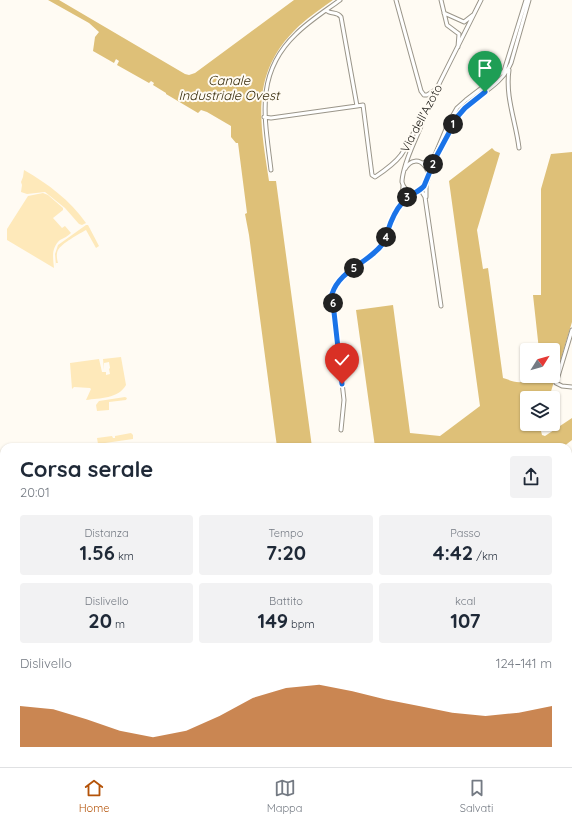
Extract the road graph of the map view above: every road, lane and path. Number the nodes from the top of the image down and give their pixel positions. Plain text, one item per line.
1 (340, 0) edge
2 (396, 0) edge
3 (441, 0) edge
4 (481, 0) edge
5 (526, 0) edge
6 (529, 0) edge
7 (326, 10) junction
8 (444, 13) junction
9 (474, 14) junction
10 (458, 47) junction
11 (507, 69) junction
12 (437, 88) junction
13 (357, 106) junction
14 (426, 110) junction
15 (264, 117) junction
16 (519, 148) dead end
17 (422, 163) junction
18 (405, 169) junction
19 (272, 170) dead end
20 (428, 174) junction
21 (426, 183) junction
22 (403, 185) junction
23 (416, 192) junction
24 (426, 202) junction
25 (401, 203) junction
26 (441, 306) dead end
27 (572, 330) edge
28 (572, 387) edge
29 (341, 430) dead end

1 - 7 street
2 - 12 street
3 - 8 street
4 - 9 street, Via dell'Azoto
5 - 11 street
6 - 11 street
7 - 13 street
7 - 15 street
8 - 9 street
8 - 10 street
9 - 10 street, Via dell'Azoto
10 - 12 street, Via dell'Azoto
11 - 16 street
11 - 17 street
11 - 20 street
12 - 14 street, Via dell'Azoto
13 - 14 street, Via dell'Azoto
13 - 15 street
14 - 18 street
15 - 19 street
17 - 18 street
17 - 20 street
18 - 22 street
20 - 21 street
21 - 23 street
21 - 24 street
22 - 23 street
22 - 25 street
23 - 24 street
23 - 25 street
24 - 26 street
25 - 29 street
27 - 28 street

